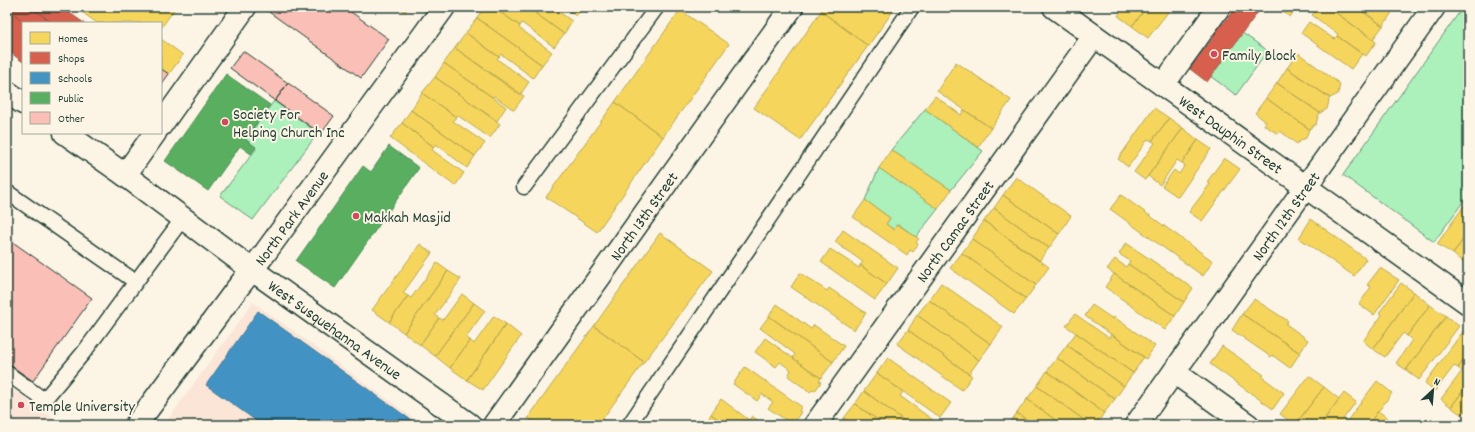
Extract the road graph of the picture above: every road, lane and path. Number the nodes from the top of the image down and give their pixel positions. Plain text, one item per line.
1 (245, 7) edge
2 (444, 7) edge
3 (657, 7) edge
4 (792, 7) edge
5 (912, 7) edge
6 (1054, 7) edge
7 (1219, 7) edge
8 (1434, 7) edge
9 (1094, 36) junction
10 (1163, 85) junction
11 (7, 92) edge
12 (22, 102) edge
13 (162, 124) edge
14 (67, 134) edge
15 (154, 134) edge
16 (125, 175) junction
17 (524, 187) dead end
18 (1306, 187) junction
19 (7, 192) edge
20 (182, 218) junction
21 (251, 269) junction
22 (136, 282) junction
23 (1468, 303) edge
24 (1174, 372) junction
25 (7, 373) edge
26 (136, 425) edge
27 (470, 425) edge
28 (494, 425) edge
29 (629, 425) edge
30 (815, 425) edge
31 (1136, 425) edge
32 (1248, 425) edge

1 - 13 street
2 - 21 street, North Park Avenue
3 - 17 lane
4 - 28 street, North 13th Street
5 - 29 lane
6 - 9 street, West Dauphin Street
7 - 10 street
8 - 18 street, North 12th Street
9 - 10 street, West Dauphin Street
9 - 30 street, North Camac Street
10 - 18 street, West Dauphin Street
11 - 12 street
14 - 16 street, West Susquehanna Avenue
15 - 16 street
16 - 20 street, West Susquehanna Avenue
18 - 23 street, West Dauphin Street
18 - 24 street, North 12th Street
19 - 22 lane
20 - 21 street, West Susquehanna Avenue
20 - 22 lane
21 - 26 street, North Park Avenue
21 - 27 street, West Susquehanna Avenue
22 - 25 lane
24 - 31 street, North 12th Street
24 - 32 street

